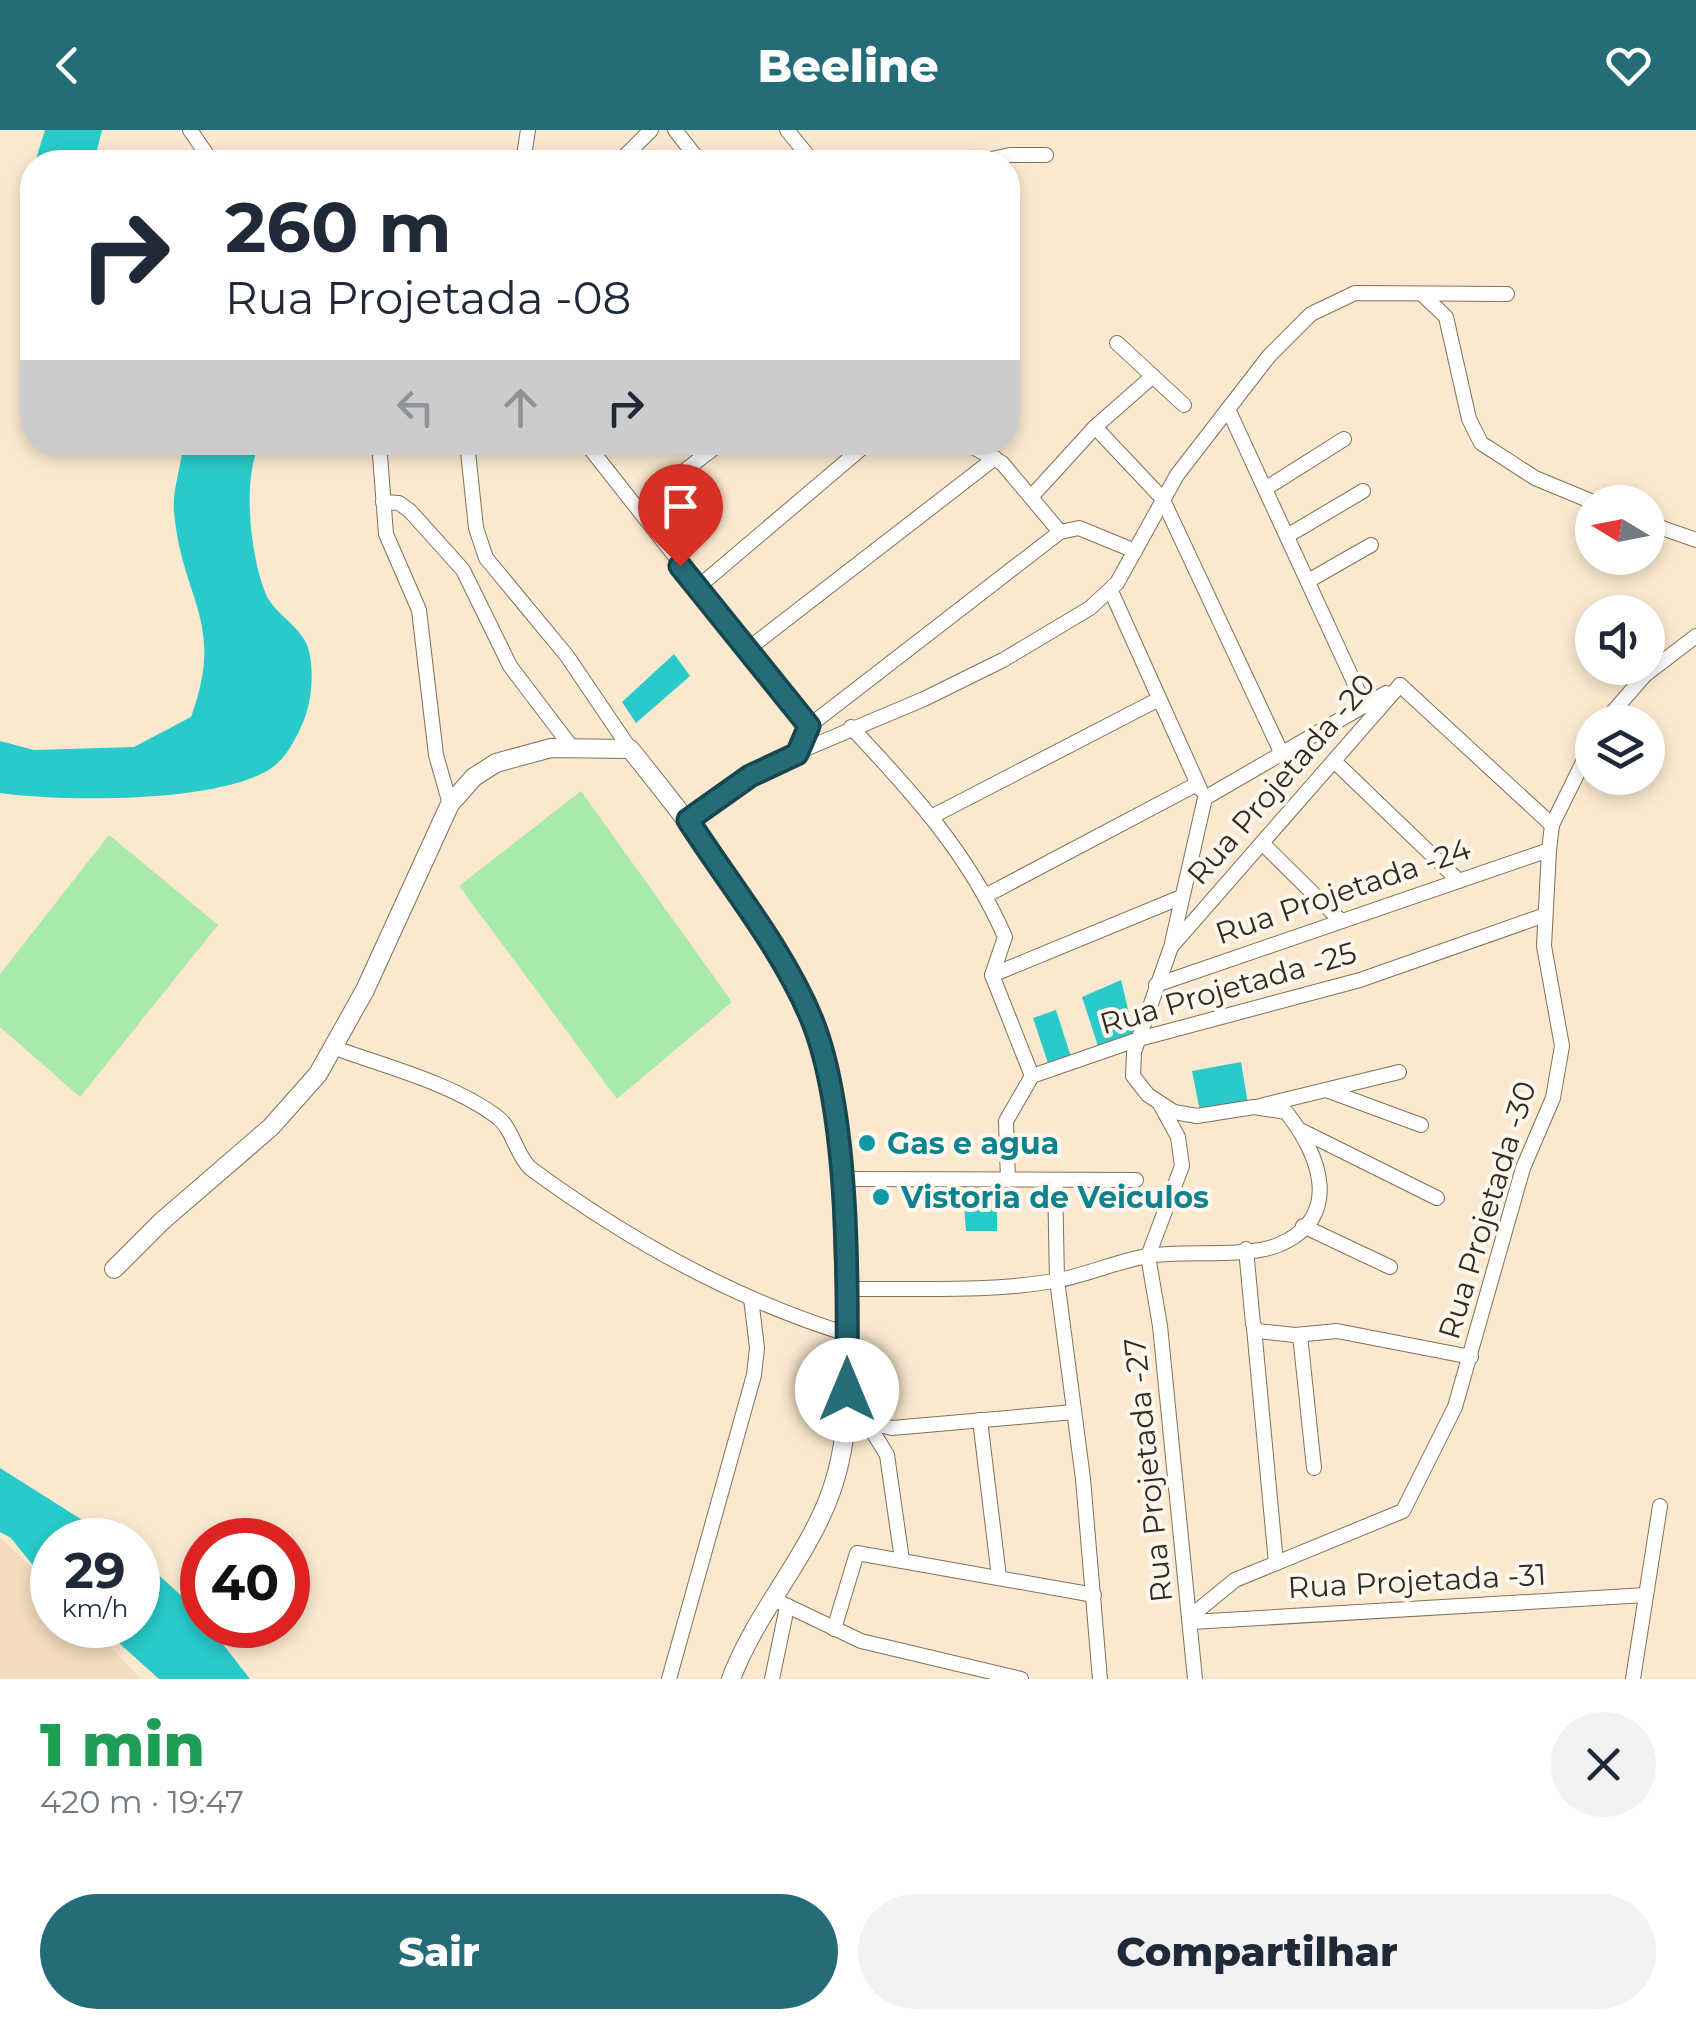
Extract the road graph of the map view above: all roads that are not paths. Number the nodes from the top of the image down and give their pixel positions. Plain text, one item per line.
1 (650, 130) edge
2 (787, 130) edge
3 (631, 150) edge
4 (803, 150) edge
5 (1020, 155) edge
6 (1046, 155) dead end
7 (1507, 294) dead end
8 (1423, 296) junction
9 (1117, 343) dead end
10 (1153, 376) junction
11 (1184, 405) dead end
12 (1228, 409) junction
13 (1095, 427) junction
14 (1344, 439) dead end
15 (380, 455) edge
16 (468, 455) edge
17 (595, 455) edge
18 (705, 455) edge
19 (854, 455) edge
20 (990, 455) edge
21 (996, 458) junction
22 (1266, 489) junction
23 (1364, 491) dead end
24 (1575, 495) edge
25 (1032, 496) junction
26 (1162, 498) junction
27 (383, 502) junction
28 (642, 510) junction
29 (1665, 528) edge
30 (1060, 532) junction
31 (1287, 536) junction
32 (1696, 540) edge
33 (1371, 545) dead end
34 (1135, 551) junction
35 (1308, 582) junction
36 (698, 588) junction
37 (1111, 591) junction
38 (1696, 636) edge
39 (748, 650) junction
40 (1400, 686) junction
41 (1159, 699) junction
42 (1618, 705) edge
43 (1365, 706) junction
44 (809, 726) junction
45 (851, 727) junction
46 (573, 749) junction
47 (630, 749) junction
48 (797, 754) junction
49 (1282, 754) junction
50 (1334, 761) junction
51 (1575, 778) edge
52 (1197, 784) junction
53 (1205, 798) junction
54 (450, 804) junction
55 (933, 816) junction
56 (688, 820) junction
57 (1552, 825) junction
58 (1262, 843) junction
59 (1548, 850) junction
60 (1459, 881) junction
61 (987, 895) junction
62 (1179, 898) junction
63 (1545, 915) junction
64 (1341, 921) junction
65 (1171, 947) junction
66 (992, 974) junction
67 (1156, 984) junction
68 (1139, 1039) junction
69 (335, 1048) junction
70 (1400, 1072) dead end
71 (1032, 1076) junction
72 (1325, 1090) junction
73 (1160, 1104) junction
74 (1254, 1107) junction
75 (1420, 1125) dead end
76 (1302, 1131) junction
77 (840, 1179) junction
78 (1008, 1180) junction
79 (1055, 1180) junction
80 (1136, 1180) dead end
81 (1437, 1198) dead end
82 (1302, 1228) junction
83 (1246, 1249) junction
84 (1148, 1256) junction
85 (1390, 1268) dead end
86 (114, 1269) dead end
87 (1056, 1280) junction
88 (845, 1289) junction
89 (751, 1298) junction
90 (1254, 1329) junction
91 (847, 1334) junction
92 (1300, 1335) junction
93 (1470, 1357) junction
94 (1074, 1412) junction
95 (856, 1420) junction
96 (980, 1420) junction
97 (1314, 1468) dead end
98 (1660, 1506) dead end
99 (902, 1560) junction
100 (1276, 1563) junction
101 (999, 1578) junction
102 (1094, 1595) junction
103 (1646, 1595) junction
104 (780, 1603) junction
105 (1192, 1619) junction
106 (834, 1630) junction
107 (952, 1672) edge
108 (1096, 1676) edge
109 (669, 1679) edge
110 (731, 1679) edge
111 (772, 1679) edge
112 (1021, 1679) edge
113 (1195, 1679) edge
114 (1633, 1679) edge

1 - 3 street
2 - 4 street
5 - 6 street
7 - 8 street
8 - 12 street
8 - 24 street
9 - 10 street
10 - 11 street
10 - 13 street
12 - 22 street
12 - 26 street
13 - 25 street
13 - 26 street
14 - 22 street
15 - 27 street
16 - 47 street
17 - 28 street
18 - 28 street
19 - 36 street
20 - 21 street
21 - 25 street
21 - 39 street
22 - 31 street
23 - 31 street
25 - 30 street
26 - 34 street
26 - 49 street
27 - 46 street
27 - 54 street
28 - 36 street
29 - 32 street
30 - 34 street
30 - 44 street
31 - 35 street
33 - 35 street
34 - 37 street
35 - 43 street
36 - 39 street
37 - 41 street
37 - 45 street
38 - 42 street
39 - 44 street
40 - 43 street, Rua Projetada -20
40 - 50 street, Rua Projetada -20
40 - 57 street
41 - 52 street
41 - 55 street
43 - 49 street, Rua Projetada -20
44 - 48 street
45 - 48 street
45 - 55 street
46 - 47 street
46 - 54 street
47 - 56 street
48 - 56 street
49 - 53 street, Rua Projetada -20
50 - 58 street, Rua Projetada -20
50 - 60 street
51 - 57 street, Rua Projetada -30
52 - 53 street
52 - 61 street
53 - 62 street, Rua Projetada -20
54 - 69 street
55 - 61 street
56 - 77 street
57 - 59 street, Rua Projetada -30
58 - 64 street
58 - 65 street, Rua Projetada -20
59 - 60 street, Rua Projetada -24
59 - 63 street, Rua Projetada -30
60 - 64 street, Rua Projetada -24
61 - 66 street
62 - 65 street, Rua Projetada -20
62 - 66 street
63 - 68 street, Rua Projetada -25
63 - 93 street, Rua Projetada -30
64 - 67 street, Rua Projetada -24
65 - 67 street, Rua Projetada -20
66 - 71 street
67 - 68 street, Rua Projetada -20
68 - 71 street, Rua Projetada -25
68 - 73 street
69 - 86 street
69 - 89 street
70 - 72 street
71 - 78 street
72 - 74 street
72 - 75 street
73 - 74 street
73 - 84 street
74 - 76 street
76 - 81 street
76 - 82 street
77 - 78 street
77 - 88 street
78 - 79 street
79 - 80 street
79 - 87 street
82 - 83 street
82 - 85 street
83 - 84 street
83 - 90 street
84 - 87 street
84 - 105 street, Rua Projetada -27
87 - 88 street
87 - 94 street
88 - 91 street
89 - 91 street
89 - 109 street
90 - 92 street
90 - 100 street
91 - 95 street
92 - 93 street
92 - 97 street
93 - 100 street, Rua Projetada -30
94 - 96 street
94 - 102 street
95 - 96 street
95 - 99 street
95 - 104 street
96 - 101 street
98 - 103 street
99 - 101 street
99 - 106 street
100 - 105 street, Rua Projetada -30
101 - 102 street
102 - 108 street
103 - 105 street, Rua Projetada -31
103 - 114 street
104 - 106 street
104 - 110 street
104 - 111 street
105 - 113 street, Rua Projetada -27
106 - 107 street
107 - 112 street

